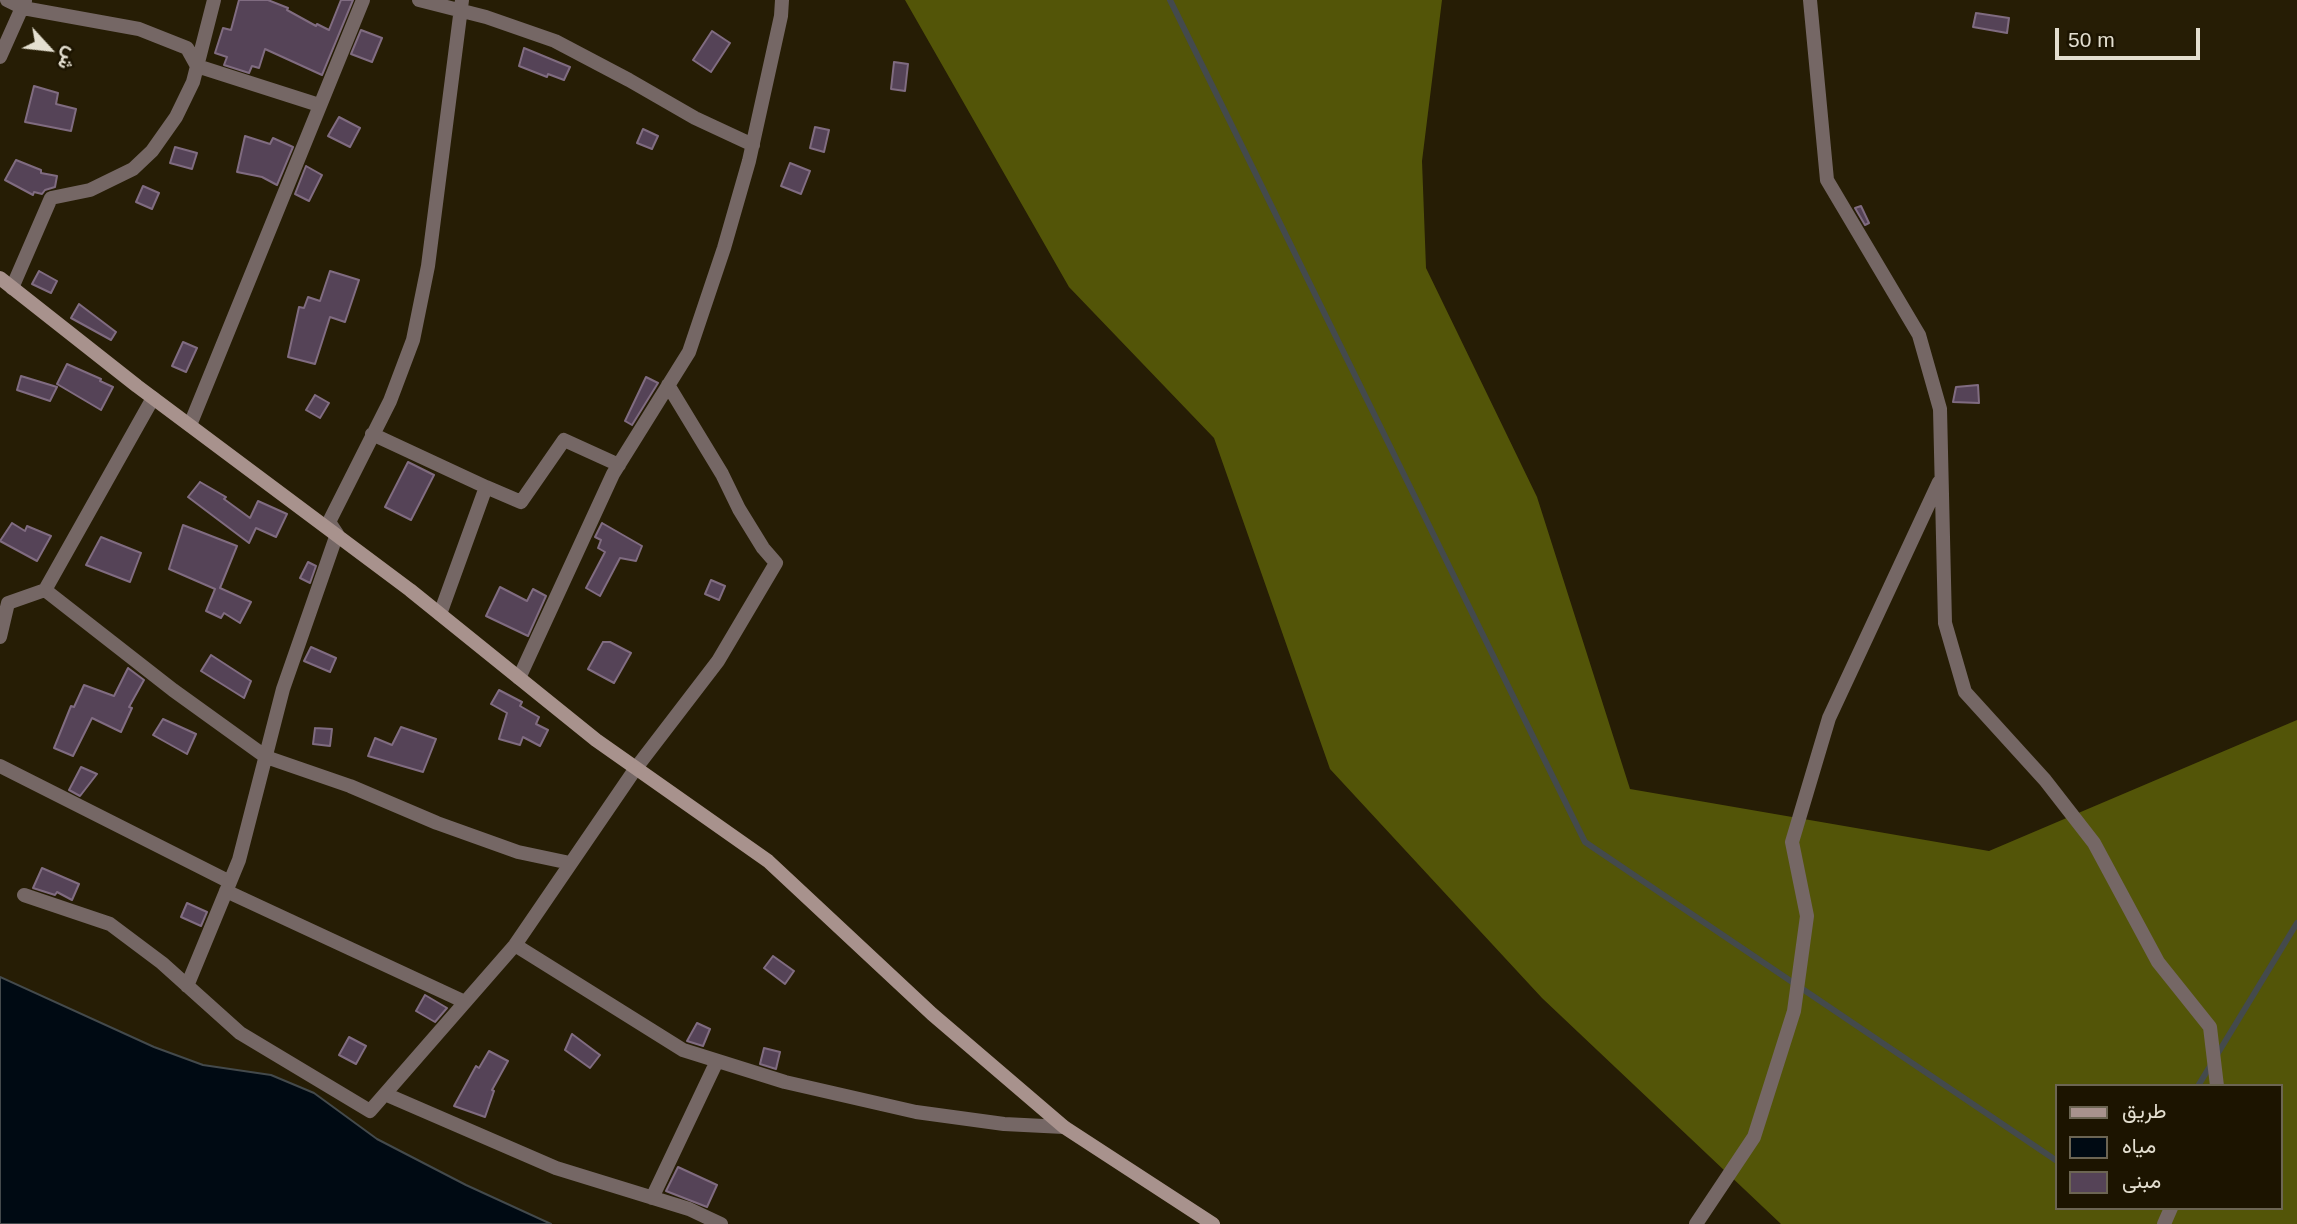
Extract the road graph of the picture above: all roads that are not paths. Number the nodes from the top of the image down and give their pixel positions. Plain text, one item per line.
1 (7, 0) edge
2 (214, 0) edge
3 (363, 0) edge
4 (419, 0) edge
5 (782, 0) edge
6 (1810, 0) edge
7 (24, 4) edge
8 (461, 5) edge
9 (0, 57) edge
10 (197, 66) junction
11 (319, 105) junction
12 (753, 145) junction
13 (0, 278) edge
14 (12, 288) junction
15 (668, 385) junction
16 (153, 398) junction
17 (190, 425) junction
18 (372, 434) junction
19 (619, 465) junction
20 (1941, 478) junction
21 (486, 487) junction
22 (337, 534) junction
23 (45, 590) junction
24 (3, 612) edge
25 (440, 614) junction
26 (0, 637) edge
27 (519, 678) junction
28 (266, 757) junction
29 (0, 766) edge
30 (636, 768) junction
31 (570, 863) junction
32 (228, 886) junction
33 (24, 895) dead end
34 (515, 944) junction
35 (187, 986) junction
36 (464, 1002) junction
37 (717, 1061) junction
38 (2217, 1084) edge
39 (385, 1094) junction
40 (1064, 1127) junction
41 (652, 1198) junction
42 (721, 1224) edge
43 (1213, 1224) edge
44 (1696, 1224) edge

1 - 7 street
2 - 10 street
3 - 11 street
4 - 8 street
5 - 12 street
6 - 20 street
7 - 9 street
7 - 10 street
8 - 12 street
8 - 18 street
10 - 11 street
10 - 14 street
11 - 17 street
12 - 15 street
13 - 14 street
14 - 16 street
15 - 19 street
15 - 30 street
16 - 17 street
16 - 23 street
17 - 22 street
18 - 21 street
18 - 22 street
19 - 21 street
19 - 27 street
20 - 38 street
20 - 44 street
21 - 25 street
22 - 25 street
22 - 28 street
23 - 24 street
23 - 28 street
24 - 26 street
25 - 27 street
27 - 30 street
28 - 31 street
28 - 32 street
29 - 32 street
30 - 31 street
30 - 40 street
31 - 34 street
32 - 35 street
32 - 36 street
33 - 35 street
34 - 36 street
34 - 37 street
35 - 39 street
36 - 39 street
37 - 40 street
37 - 41 street
39 - 41 street
40 - 43 street
41 - 42 street

